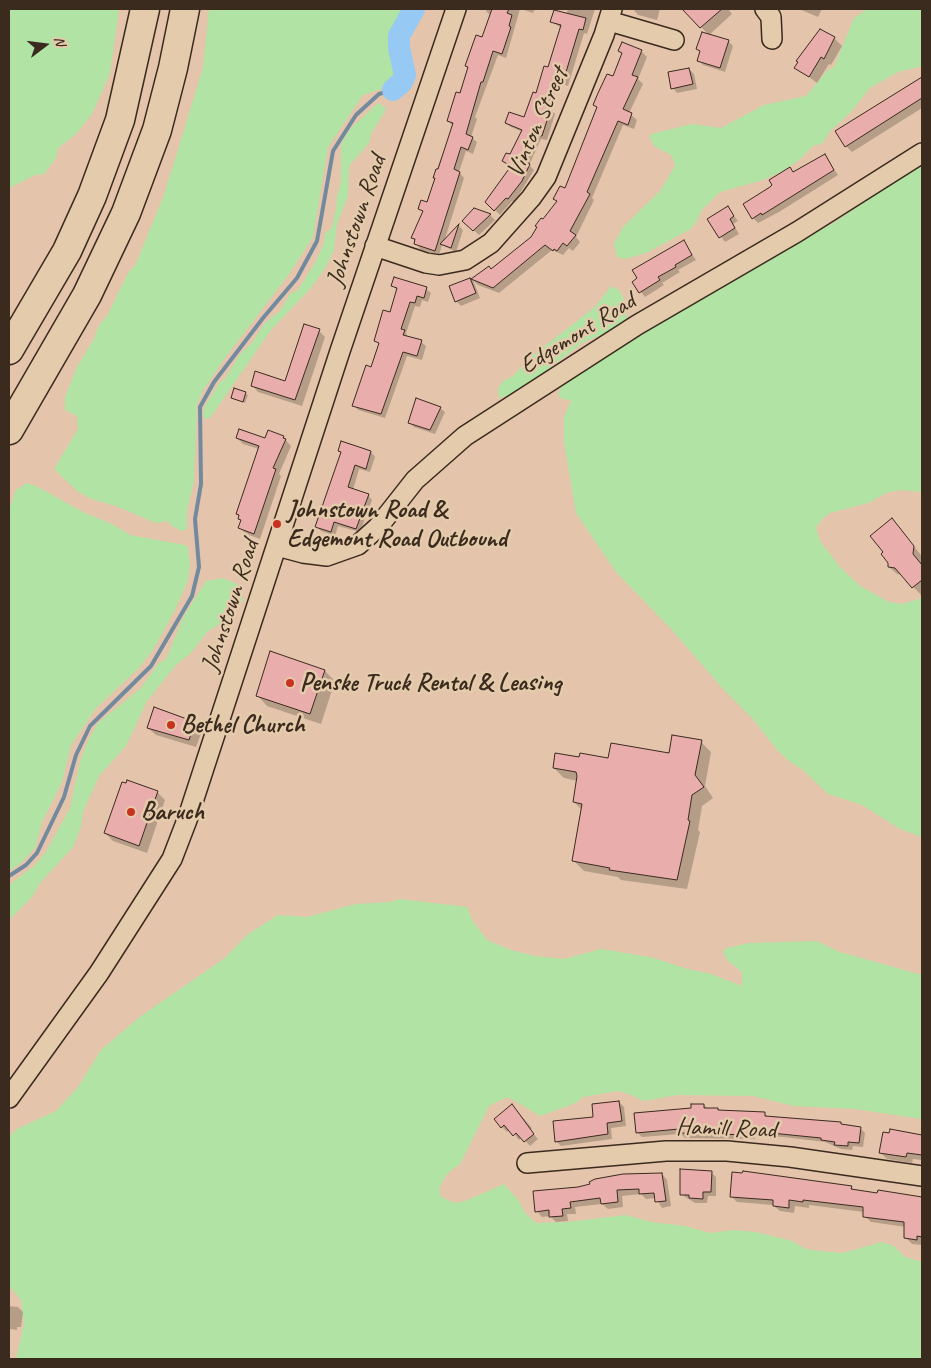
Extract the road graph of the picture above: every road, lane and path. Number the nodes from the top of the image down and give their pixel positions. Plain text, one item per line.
1 (145, 9) edge
2 (185, 9) edge
3 (456, 9) edge
4 (765, 9) edge
5 (610, 15) edge
6 (772, 39) dead end
7 (674, 40) dead end
8 (922, 153) edge
9 (375, 246) junction
10 (9, 350) edge
11 (9, 430) edge
12 (277, 546) junction
13 (9, 1098) edge
14 (527, 1163) dead end
15 (922, 1176) edge

1 - 10 highway
2 - 11 highway
3 - 9 street, Johnstown Road
4 - 6 street
5 - 7 street
5 - 9 street, Vinton Street
8 - 12 street, Edgemont Road
9 - 12 street, Johnstown Road
12 - 13 street, Johnstown Road
14 - 15 street, Hamill Road

